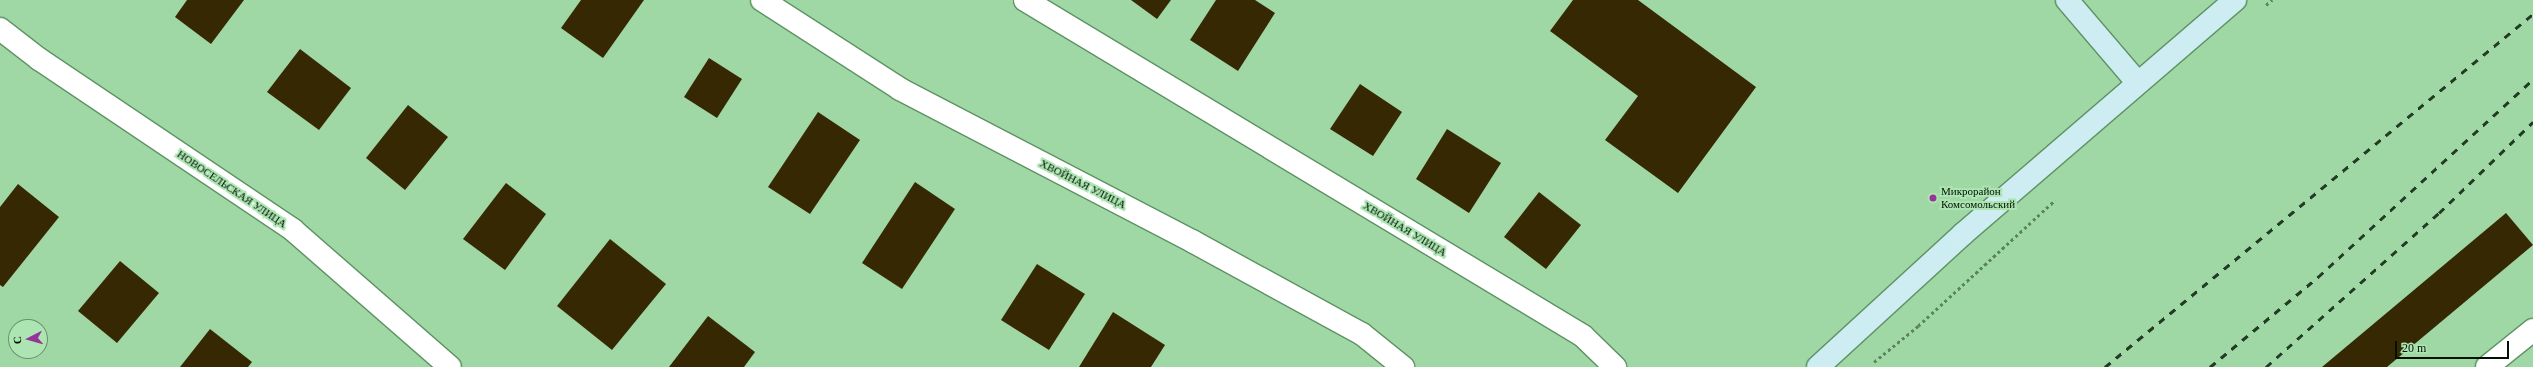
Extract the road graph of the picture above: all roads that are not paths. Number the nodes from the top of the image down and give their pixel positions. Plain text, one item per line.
1 (762, 0) edge
2 (1025, 0) edge
3 (2067, 0) edge
4 (2235, 0) edge
5 (0, 29) edge
6 (2138, 83) junction
7 (2533, 330) edge
8 (450, 367) edge
9 (1403, 367) edge
10 (1615, 367) edge
11 (1818, 367) edge
12 (2487, 367) edge

1 - 9 street, ХВОЙНАЯ УЛИЦА
2 - 10 street, ХВОЙНАЯ УЛИЦА
3 - 6 street
4 - 6 street
5 - 8 street, НОВОСЕЛЬСКАЯ УЛИЦА
6 - 11 street
7 - 12 street

